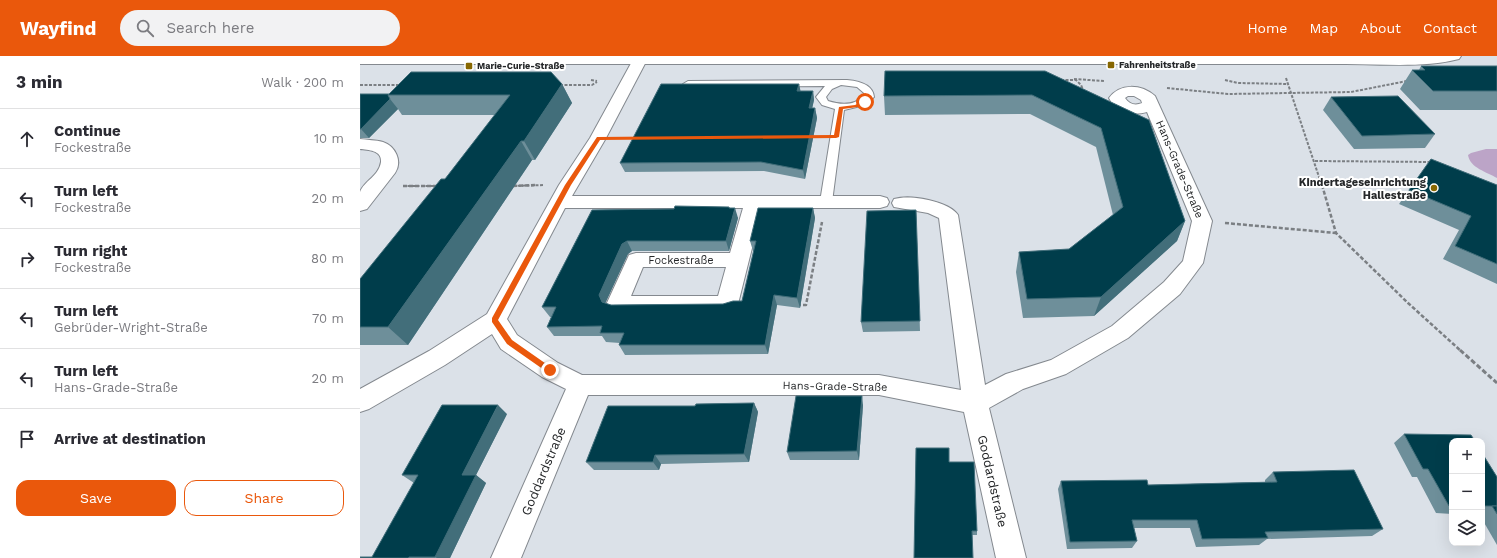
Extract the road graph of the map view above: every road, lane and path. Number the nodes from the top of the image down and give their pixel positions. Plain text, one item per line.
1 (1454, 56) edge
2 (641, 58) edge
3 (1013, 58) edge
4 (371, 59) edge
5 (1062, 60) junction
6 (1286, 78) dead end
7 (1061, 80) edge
8 (1076, 80) junction
9 (597, 81) dead end
10 (1106, 81) dead end
11 (1410, 81) dead end
12 (841, 83) junction
13 (1238, 83) dead end
14 (688, 84) edge
15 (1288, 84) junction
16 (360, 85) edge
17 (404, 85) edge
18 (557, 85) edge
19 (1081, 85) dead end
20 (1156, 93) joint
21 (1291, 93) junction
22 (840, 108) junction
23 (598, 138) junction
24 (638, 138) edge
25 (360, 144) edge
26 (1315, 161) junction
27 (1436, 164) edge
28 (376, 186) junction
29 (442, 186) edge
30 (513, 186) dead end
31 (563, 194) junction
32 (754, 202) junction
33 (826, 202) junction
34 (880, 202) dead end
35 (902, 204) dead end
36 (360, 205) edge
37 (1202, 221) junction
38 (1336, 233) junction
39 (738, 260) junction
40 (790, 305) edge
41 (495, 320) junction
42 (1497, 383) edge
43 (580, 385) junction
44 (360, 401) edge
45 (975, 403) junction
46 (506, 558) edge
47 (1011, 558) edge

1 - 5 street
2 - 3 street
2 - 4 street
2 - 23 street
3 - 5 street
5 - 8 path
6 - 15 path
7 - 8 path
8 - 10 path
8 - 19 path
9 - 18 path
11 - 21 path
12 - 14 lane
12 - 22 lane
12 - 22 lane
13 - 15 path
15 - 21 path
16 - 17 path
20 - 21 path
20 - 37 street, Hans-Grade-Straße
21 - 26 path
22 - 33 lane
23 - 24 path
23 - 31 street
25 - 28 street
26 - 27 path
26 - 38 path
28 - 29 path
28 - 36 street
30 - 31 path
31 - 32 street
31 - 41 street
32 - 33 street
32 - 39 street, Fockestraße
33 - 34 street
33 - 40 path
35 - 45 street
37 - 38 path
37 - 45 street, Hans-Grade-Straße
38 - 42 path
39 - 39 street, Fockestraße
41 - 43 street, Hans-Grade-Straße
41 - 44 street
43 - 45 street, Hans-Grade-Straße
43 - 46 street, Goddardstraße
45 - 47 street, Goddardstraße

